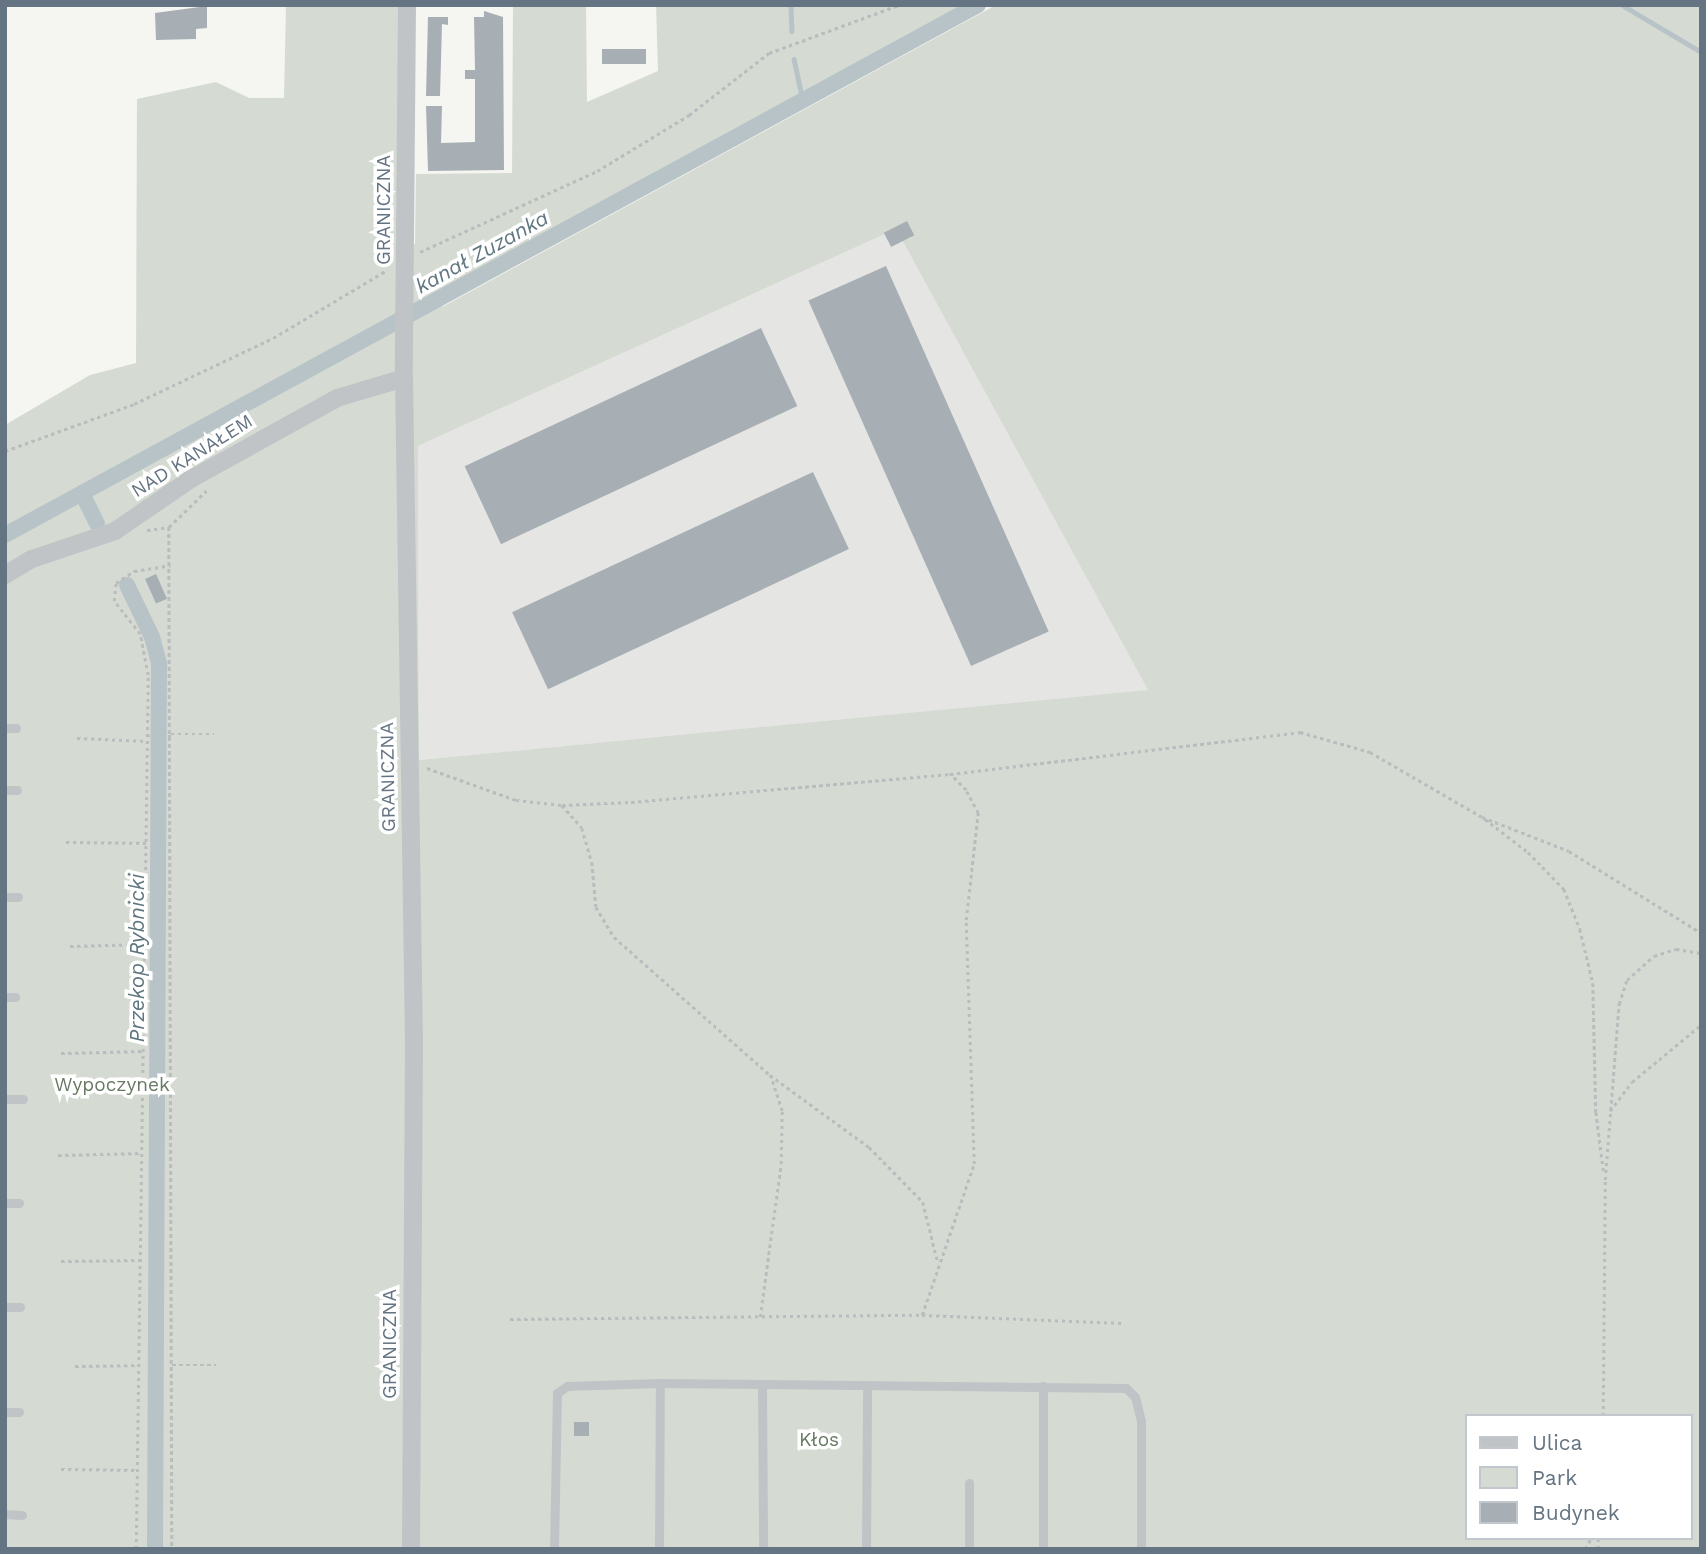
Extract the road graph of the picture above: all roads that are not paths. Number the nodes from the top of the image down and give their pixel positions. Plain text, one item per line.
1 (407, 5) edge
2 (404, 379) junction
3 (5, 575) edge
4 (5, 728) edge
5 (16, 728) dead end
6 (5, 790) edge
7 (17, 790) dead end
8 (5, 897) edge
9 (18, 897) dead end
10 (5, 1099) edge
11 (23, 1100) dead end
12 (5, 1203) edge
13 (19, 1203) dead end
14 (5, 1307) edge
15 (20, 1307) dead end
16 (660, 1383) junction
17 (762, 1386) junction
18 (867, 1386) junction
19 (1043, 1386) junction
20 (5, 1412) edge
21 (19, 1412) dead end
22 (969, 1483) dead end
23 (5, 1514) edge
24 (22, 1514) dead end
25 (411, 1549) edge
26 (554, 1549) edge
27 (659, 1549) edge
28 (763, 1549) edge
29 (866, 1549) edge
30 (970, 1549) edge
31 (1043, 1549) edge
32 (1141, 1549) edge

1 - 2 street, GRANICZNA
2 - 3 street, NAD KANAŁEM
2 - 25 street, GRANICZNA
4 - 5 lane
6 - 7 lane
8 - 9 lane
10 - 11 lane
12 - 13 lane
14 - 15 lane
16 - 17 lane
16 - 26 lane
16 - 27 lane
17 - 18 lane
17 - 28 lane
18 - 19 lane
18 - 29 lane
19 - 31 lane
19 - 32 lane
20 - 21 lane
22 - 30 lane
23 - 24 lane

